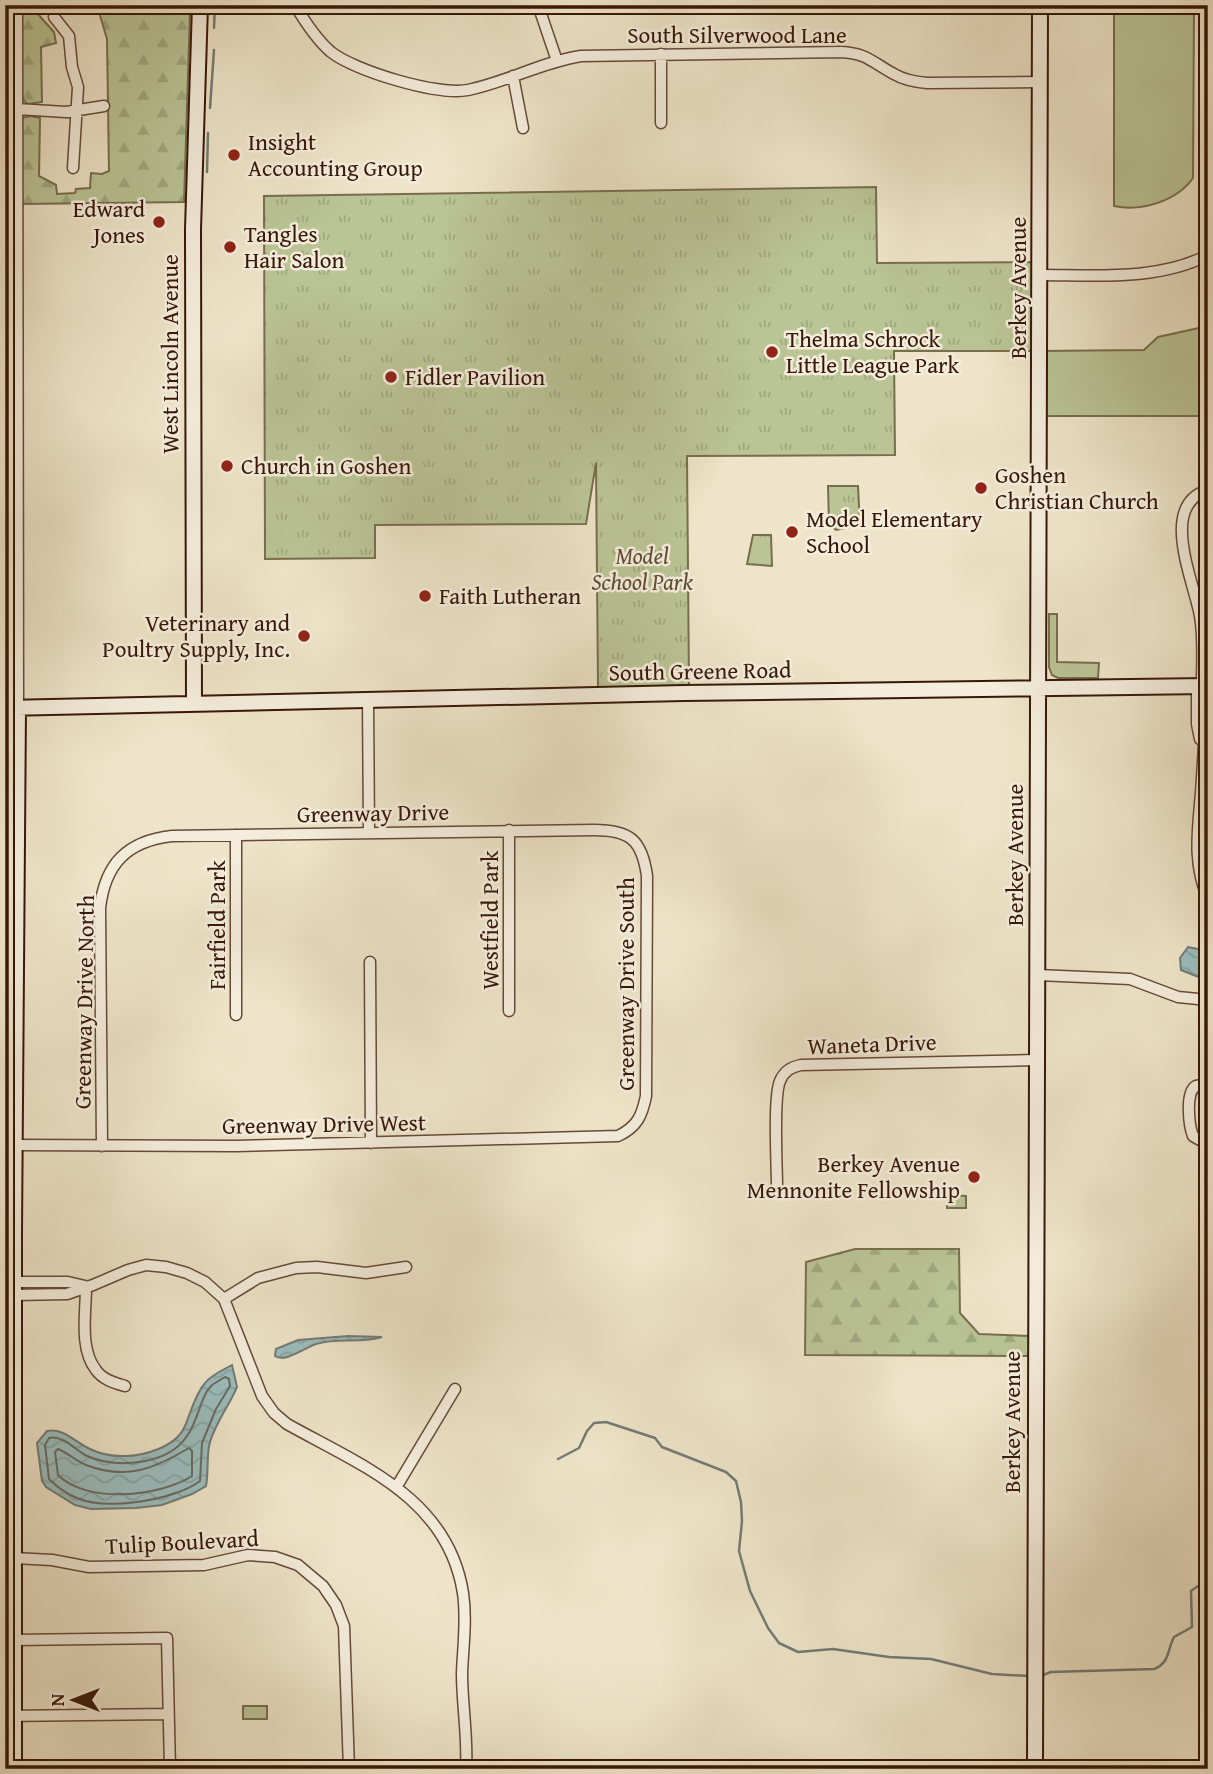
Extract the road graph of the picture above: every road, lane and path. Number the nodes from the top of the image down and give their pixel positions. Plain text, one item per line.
1 (17, 5) edge
2 (200, 5) edge
3 (295, 5) edge
4 (538, 5) edge
5 (1040, 5) edge
6 (54, 17) dead end
7 (661, 54) junction
8 (557, 61) junction
9 (513, 76) junction
10 (1040, 82) junction
11 (104, 106) dead end
12 (17, 109) junction
13 (78, 110) junction
14 (661, 123) dead end
15 (523, 128) dead end
16 (73, 168) dead end
17 (11, 196) edge
18 (1208, 256) edge
19 (1040, 275) junction
20 (1208, 490) edge
21 (1203, 686) edge
22 (1039, 688) junction
23 (368, 699) junction
24 (194, 704) junction
25 (11, 708) edge
26 (1203, 820) edge
27 (509, 830) junction
28 (369, 833) junction
29 (236, 835) junction
30 (634, 840) joint
31 (117, 862) joint
32 (11, 891) edge
33 (1208, 899) edge
34 (370, 962) dead end
35 (1037, 975) junction
36 (1208, 1000) edge
37 (509, 1011) dead end
38 (236, 1015) dead end
39 (1036, 1060) junction
40 (1208, 1085) edge
41 (632, 1128) joint
42 (1208, 1140) edge
43 (371, 1143) junction
44 (15, 1145) junction
45 (102, 1146) junction
46 (777, 1187) dead end
47 (10, 1231) edge
48 (406, 1267) dead end
49 (86, 1287) junction
50 (14, 1289) junction
51 (224, 1299) junction
52 (125, 1386) dead end
53 (455, 1389) dead end
54 (397, 1486) junction
55 (14, 1558) junction
56 (14, 1640) junction
57 (169, 1714) junction
58 (10, 1716) edge
59 (14, 1769) edge
60 (170, 1769) edge
61 (349, 1769) edge
62 (466, 1769) edge
63 (1035, 1769) edge

1 - 12 street
2 - 24 street, West Lincoln Avenue
3 - 9 street, South Silverwood Lane
4 - 8 street
5 - 10 street, Berkey Avenue
6 - 13 street
7 - 8 street, South Silverwood Lane
7 - 10 street, South Silverwood Lane
7 - 14 street
8 - 9 street, South Silverwood Lane
9 - 15 street
10 - 19 street, Berkey Avenue
11 - 13 street
12 - 13 street
12 - 17 street
13 - 16 street
17 - 25 street
18 - 19 street
19 - 22 street, Berkey Avenue
20 - 21 street
21 - 22 street, South Greene Road
21 - 26 street
22 - 23 street, South Greene Road
22 - 35 street, Berkey Avenue
23 - 24 street, South Greene Road
23 - 28 street
24 - 25 street, South Greene Road
25 - 32 street
26 - 33 street
27 - 28 street, Greenway Drive
27 - 30 street, Greenway Drive
27 - 37 street, Westfield Park
28 - 29 street, Greenway Drive
29 - 31 street, Greenway Drive
29 - 38 street, Fairfield Park
30 - 41 street, Greenway Drive South
31 - 45 street, Greenway Drive North
32 - 44 street
34 - 43 street
35 - 36 street
35 - 39 street, Berkey Avenue
39 - 46 street, Waneta Drive
39 - 63 street, Berkey Avenue
40 - 42 street
41 - 43 street, Greenway Drive West
43 - 45 street, Greenway Drive West
44 - 45 street, Greenway Drive West
44 - 47 street
47 - 50 street
48 - 51 street
49 - 50 street
49 - 51 street
49 - 52 street
50 - 55 street
51 - 54 street
53 - 54 street
54 - 62 street
55 - 56 street
55 - 61 street, Tulip Boulevard
56 - 57 street
56 - 58 street
57 - 58 street
57 - 60 street
58 - 59 street

